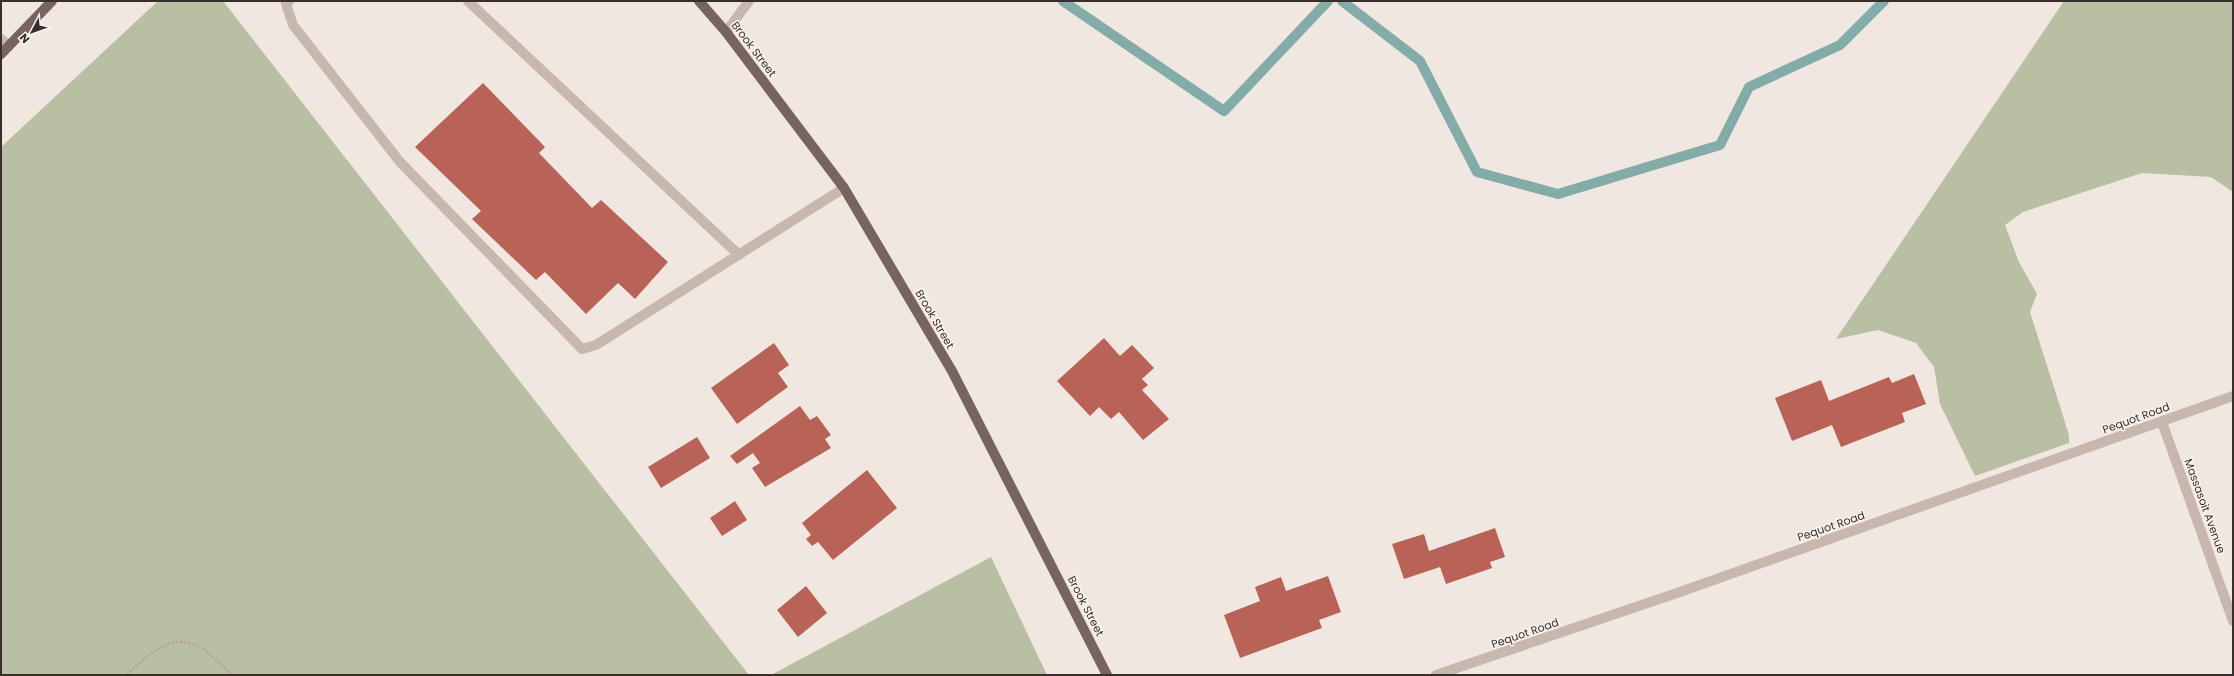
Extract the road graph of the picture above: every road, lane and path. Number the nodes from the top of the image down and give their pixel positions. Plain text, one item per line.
1 (52, 1) edge
2 (468, 1) edge
3 (699, 1) edge
4 (749, 1) edge
5 (286, 2) edge
6 (726, 32) junction
7 (5, 42) edge
8 (1, 54) edge
9 (844, 188) junction
10 (739, 255) junction
11 (2233, 396) edge
12 (2162, 422) junction
13 (2233, 621) edge
14 (127, 675) edge
15 (231, 675) edge
16 (1108, 675) edge
17 (1436, 675) edge

1 - 7 main road
2 - 10 street
3 - 6 main road, Brook Street
4 - 6 street
5 - 10 street
6 - 9 main road, Brook Street
7 - 8 main road
9 - 10 street
9 - 16 main road, Brook Street
11 - 12 street, Pequot Road
12 - 13 street, Massasoit Avenue
12 - 17 street, Pequot Road
14 - 15 path

